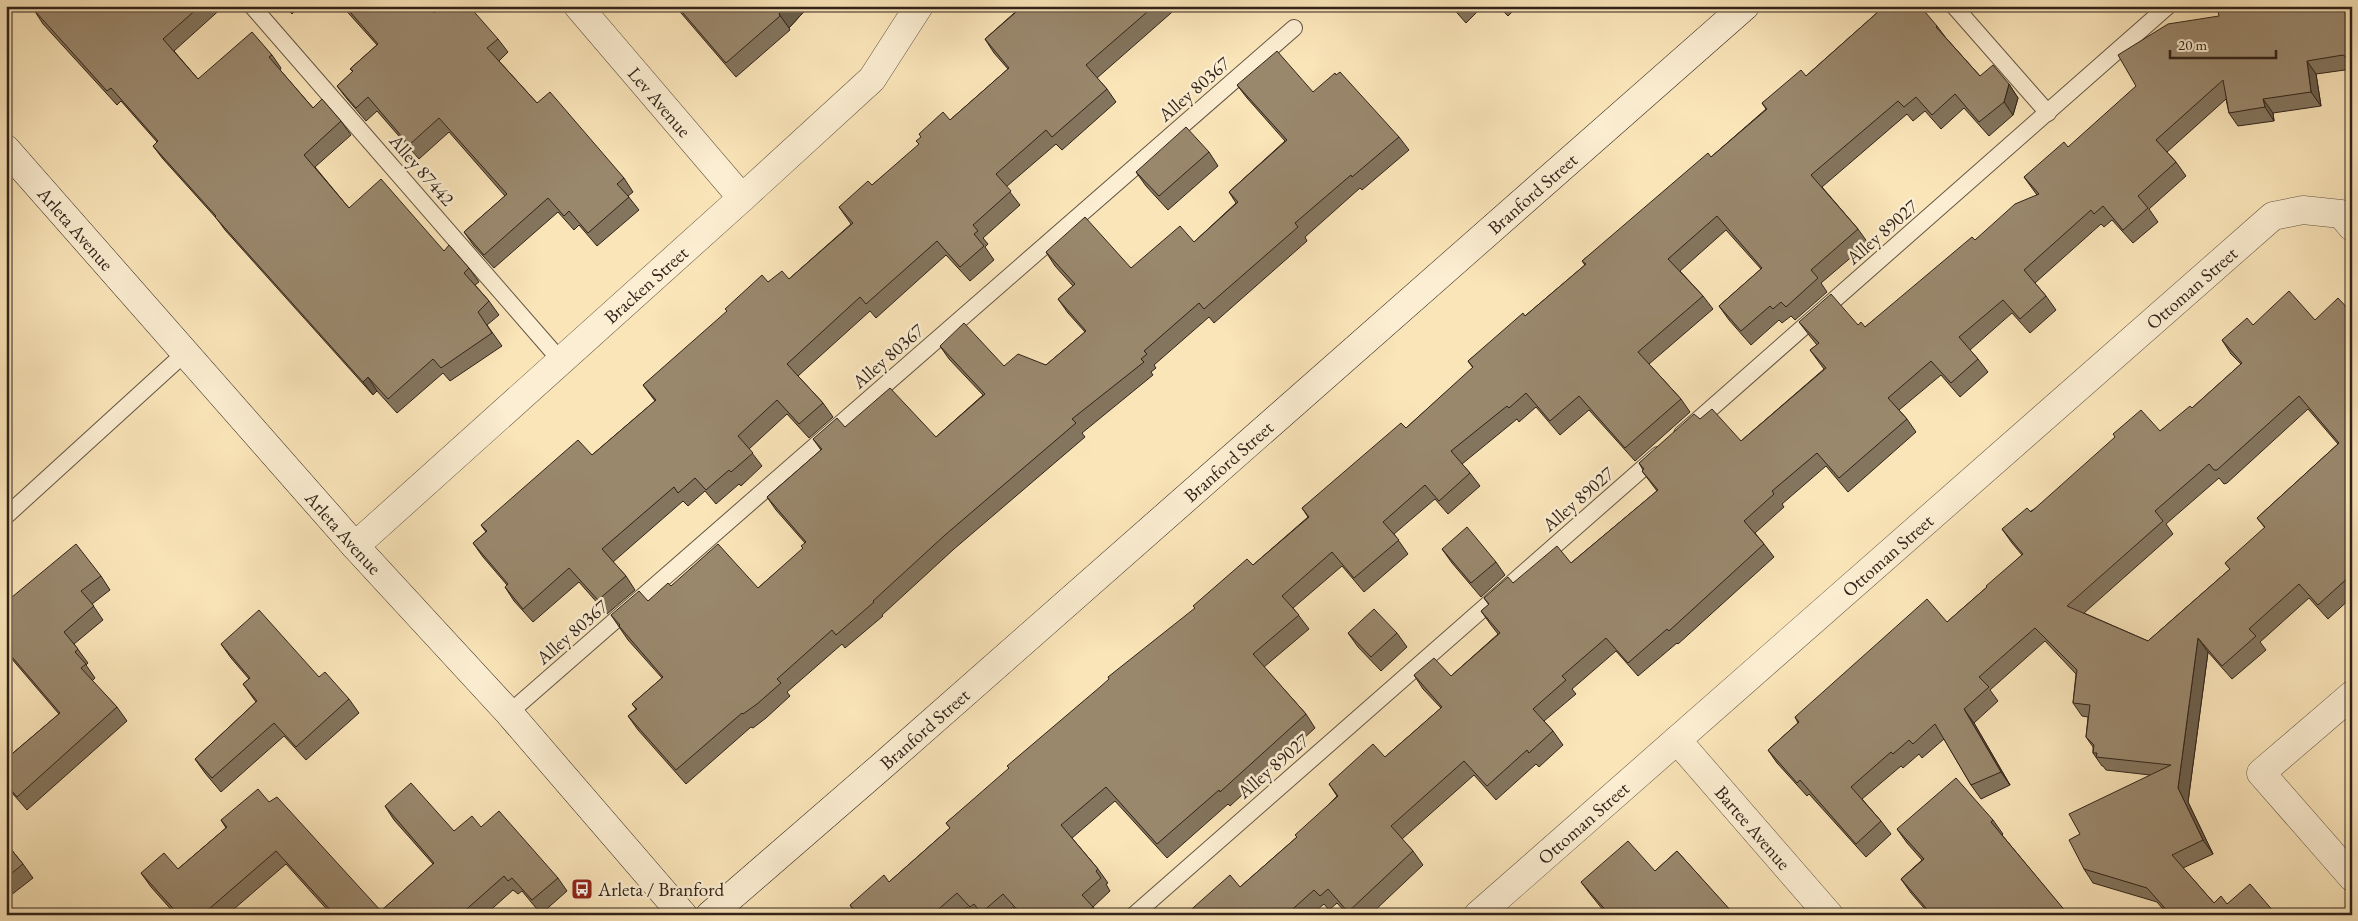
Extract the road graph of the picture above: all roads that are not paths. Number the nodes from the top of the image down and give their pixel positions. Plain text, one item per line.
1 (252, 6) edge
2 (578, 6) edge
3 (919, 6) edge
4 (1745, 6) edge
5 (1954, 6) edge
6 (2168, 6) edge
7 (1294, 28) dead end
8 (2048, 113) junction
9 (6, 149) edge
10 (742, 198) junction
11 (2352, 227) edge
12 (185, 353) junction
13 (562, 361) junction
14 (6, 516) edge
15 (355, 546) junction
16 (2352, 695) edge
17 (509, 713) junction
18 (1676, 740) junction
19 (2352, 877) edge
20 (683, 915) edge
21 (710, 915) edge
22 (1134, 915) edge
23 (1478, 915) edge
24 (1829, 915) edge

1 - 13 lane, Alley 87442
2 - 10 street, Lev Avenue
3 - 10 street, Bracken Street
4 - 21 street, Branford Street
5 - 8 lane
6 - 8 lane, Alley 89027
7 - 17 lane, Alley 80367
8 - 22 lane, Alley 89027
9 - 12 street, Arleta Avenue
10 - 13 street, Bracken Street
11 - 18 street, Ottoman Street
12 - 14 lane
12 - 15 street, Arleta Avenue
13 - 15 street, Bracken Street
15 - 17 street, Arleta Avenue
16 - 19 street
17 - 20 street, Arleta Avenue
18 - 23 street, Ottoman Street
18 - 24 street, Bartee Avenue

